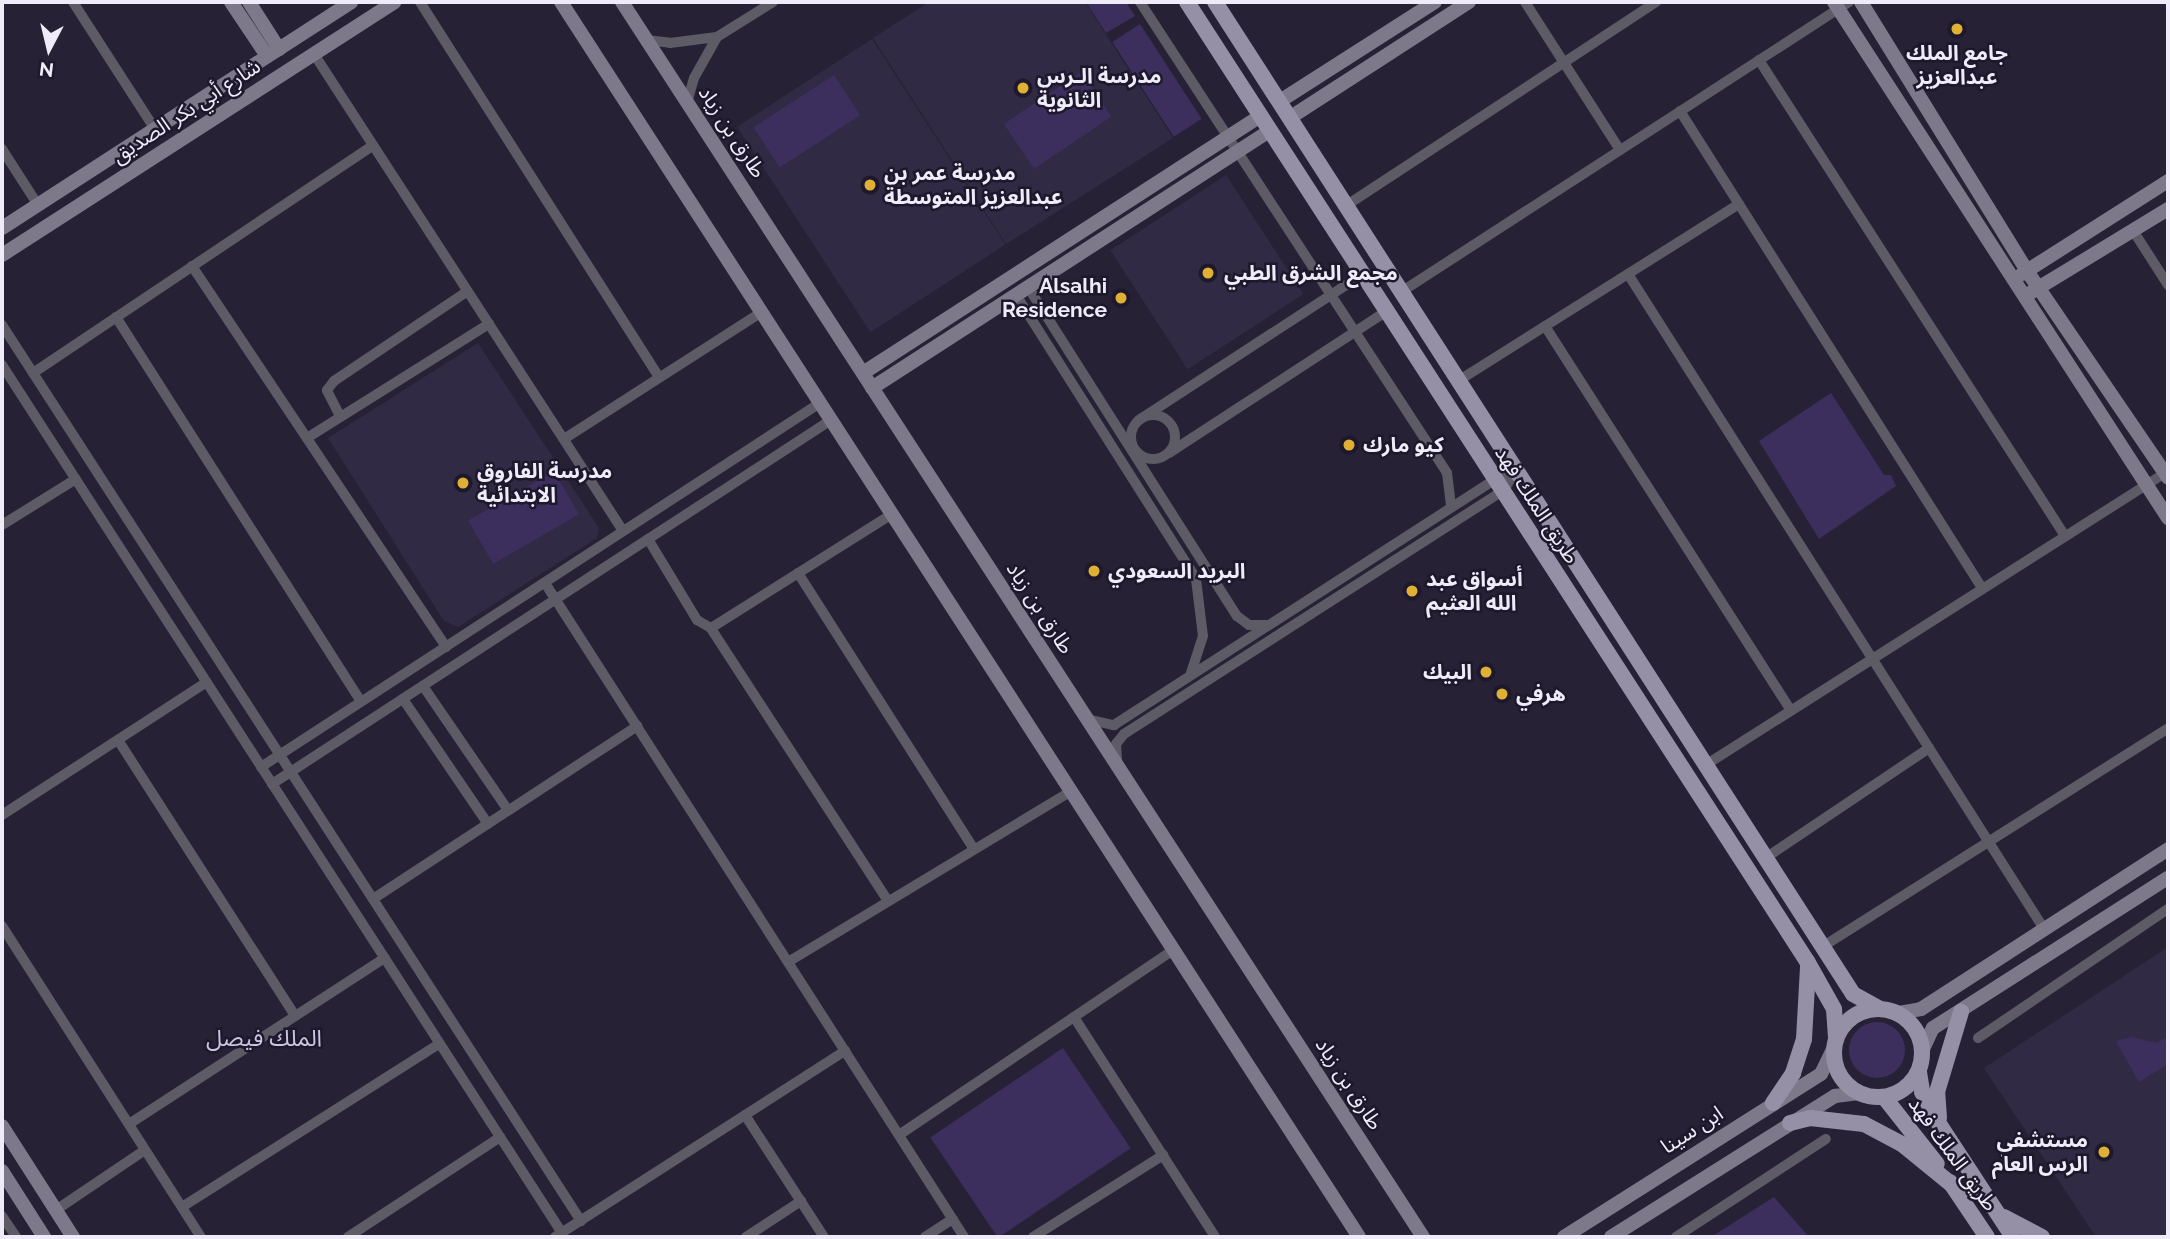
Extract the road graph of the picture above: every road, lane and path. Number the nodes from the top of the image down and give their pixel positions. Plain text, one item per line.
1 (73, 2) edge
2 (231, 2) edge
3 (249, 2) edge
4 (351, 2) edge
5 (394, 2) edge
6 (420, 2) edge
7 (561, 2) edge
8 (622, 2) edge
9 (773, 2) edge
10 (1140, 2) edge
11 (1187, 2) edge
12 (1215, 2) edge
13 (1435, 2) edge
14 (1469, 2) edge
15 (1525, 2) edge
16 (1656, 2) edge
17 (1861, 2) edge
18 (1840, 4) edge
19 (717, 37) junction
20 (647, 40) junction
21 (273, 52) junction
22 (314, 54) junction
23 (1759, 60) junction
24 (1564, 62) junction
25 (687, 102) junction
26 (1280, 102) junction
27 (1680, 111) junction
28 (1261, 116) junction
29 (1290, 117) junction
30 (155, 129) junction
31 (1270, 131) junction
32 (1227, 137) junction
33 (373, 145) junction
34 (2, 149) edge
35 (1620, 150) junction
36 (1238, 151) junction
37 (2168, 181) edge
38 (1739, 204) junction
39 (38, 205) junction
40 (1347, 205) junction
41 (2168, 209) edge
42 (2, 228) edge
43 (2134, 232) junction
44 (2, 255) edge
45 (192, 266) junction
46 (2027, 271) junction
47 (1363, 274) junction
48 (1628, 274) junction
49 (2012, 280) junction
50 (2168, 285) edge
51 (2038, 288) junction
52 (468, 291) junction
53 (1022, 291) junction
54 (1401, 292) junction
55 (1329, 296) junction
56 (2023, 298) junction
57 (1387, 311) junction
58 (762, 312) junction
59 (116, 317) junction
60 (489, 324) junction
61 (2, 325) edge
62 (1545, 326) junction
63 (1353, 333) junction
64 (2, 365) edge
65 (33, 373) junction
66 (863, 373) junction
67 (659, 377) junction
68 (1458, 380) junction
69 (872, 388) junction
70 (820, 403) junction
71 (340, 416) junction
72 (831, 420) junction
73 (1139, 420) junction
74 (307, 438) junction
75 (564, 439) junction
76 (1109, 441) junction
77 (1135, 450) junction
78 (1169, 453) junction
79 (1516, 471) junction
80 (1130, 474) junction
81 (2167, 476) edge
82 (76, 480) junction
83 (1499, 485) junction
84 (2147, 485) junction
85 (1451, 507) junction
86 (892, 514) junction
87 (2168, 517) edge
88 (2, 525) edge
89 (624, 531) junction
90 (2065, 536) junction
91 (648, 539) junction
92 (798, 573) junction
93 (545, 583) junction
94 (1982, 588) junction
95 (555, 599) junction
96 (1269, 625) junction
97 (711, 628) junction
98 (446, 647) junction
99 (1872, 658) junction
100 (1189, 677) junction
101 (207, 682) junction
102 (423, 686) junction
103 (403, 699) junction
104 (361, 702) junction
105 (1791, 710) junction
106 (1087, 719) junction
107 (637, 726) junction
108 (2168, 728) edge
109 (118, 740) junction
110 (1929, 748) junction
111 (280, 755) junction
112 (1704, 766) junction
113 (261, 767) junction
114 (1118, 767) junction
115 (291, 772) junction
116 (272, 784) junction
117 (1071, 791) junction
118 (508, 810) junction
119 (2, 815) edge
120 (488, 824) junction
121 (1988, 841) junction
122 (974, 849) junction
123 (2168, 849) edge
124 (1764, 859) junction
125 (2168, 878) edge
126 (373, 899) junction
127 (888, 901) junction
128 (2168, 909) edge
129 (2, 926) edge
130 (2044, 929) junction
131 (1822, 947) junction
132 (1173, 950) junction
133 (385, 958) junction
134 (1807, 961) junction
135 (788, 962) junction
136 (1878, 1008) junction
137 (1961, 1012) junction
138 (1899, 1013) junction
139 (295, 1016) junction
140 (1074, 1017) junction
141 (1978, 1038) dead end
142 (1835, 1043) junction
143 (439, 1044) junction
144 (1923, 1049) junction
145 (845, 1051) junction
146 (1919, 1072) junction
147 (1859, 1093) junction
148 (1884, 1097) junction
149 (1773, 1103) junction
150 (745, 1115) junction
151 (1790, 1123) junction
152 (129, 1124) junction
153 (2, 1126) edge
154 (1941, 1127) junction
155 (899, 1135) junction
156 (500, 1137) junction
157 (1826, 1139) dead end
158 (145, 1150) junction
159 (1163, 1155) junction
160 (2, 1171) edge
161 (1956, 1188) junction
162 (801, 1202) junction
163 (182, 1207) junction
164 (1994, 1208) junction
165 (56, 1210) junction
166 (2, 1216) edge
167 (953, 1219) junction
168 (581, 1221) junction
169 (559, 1235) edge
170 (1211, 1236) edge
171 (16, 1237) edge
172 (44, 1237) edge
173 (73, 1237) edge
174 (201, 1237) edge
175 (348, 1237) edge
176 (746, 1237) edge
177 (824, 1237) edge
178 (925, 1237) edge
179 (964, 1237) edge
180 (1033, 1237) edge
181 (1359, 1237) edge
182 (1423, 1237) edge
183 (1564, 1237) edge
184 (1611, 1237) edge
185 (1676, 1237) edge
186 (1987, 1237) edge
187 (2013, 1237) edge
188 (2042, 1237) edge

1 - 30 street
2 - 21 street
3 - 21 street
4 - 21 street, شارع أبي بكر الصديق
5 - 22 street, شارع أبي بكر الصديق
6 - 67 street
7 - 58 street
8 - 20 street, طارق بن زياد
9 - 19 street
10 - 32 street
11 - 28 main road, طريق الملك فهد
12 - 26 main road, طريق الملك فهد
13 - 26 street
14 - 29 street
15 - 24 street
16 - 24 street
17 - 46 street
18 - 23 street
18 - 49 street
19 - 20 street
19 - 25 street
20 - 25 street, طارق بن زياد
21 - 30 street, شارع أبي بكر الصديق
22 - 33 street
22 - 44 street, شارع أبي بكر الصديق
23 - 27 street
23 - 90 street
24 - 35 street
24 - 40 street
25 - 66 street, طارق بن زياد
26 - 29 main road, طريق الملك فهد
27 - 35 street
27 - 38 street
28 - 31 main road, طريق الملك فهد
28 - 32 street
29 - 40 main road, طريق الملك فهد
30 - 39 street, شارع أبي بكر الصديق
31 - 36 street
31 - 47 main road, طريق الملك فهد
32 - 36 street
32 - 66 street
33 - 45 street
33 - 52 street
34 - 39 street
35 - 54 street
36 - 53 street
36 - 55 street
37 - 46 street
38 - 48 street
38 - 94 street
39 - 42 street, شارع أبي بكر الصديق
40 - 54 main road, طريق الملك فهد
41 - 43 street
43 - 50 street
43 - 51 street
45 - 59 street
45 - 74 street
46 - 49 street
46 - 51 street
47 - 55 street
47 - 57 main road, طريق الملك فهد
48 - 62 street
48 - 99 street
49 - 56 street
51 - 56 street
51 - 81 street
52 - 60 street
52 - 71 street
53 - 69 street
53 - 76 street
53 - 77 street
54 - 68 main road, طريق الملك فهد
55 - 63 street
55 - 73 street
56 - 84 street
57 - 63 street
57 - 83 main road, طريق الملك فهد
58 - 67 street
58 - 70 street
59 - 65 street
59 - 104 street
60 - 71 street
60 - 75 street
61 - 65 street
62 - 68 street
62 - 105 street
63 - 78 street
63 - 85 street
64 - 82 street
65 - 111 street
66 - 69 street, طارق بن زياد
67 - 75 street
68 - 79 main road, طريق الملك فهد
69 - 106 street, طارق بن زياد
70 - 72 street
70 - 89 street
71 - 74 street
72 - 86 street
72 - 91 street
73 - 77 street
73 - 78 street
74 - 98 street
75 - 89 street
76 - 77 street
76 - 80 street
77 - 78 street
77 - 80 street
77 - 96 street
79 - 83 street
79 - 112 main road, طريق الملك فهد
80 - 100 street
81 - 84 street
82 - 88 street
82 - 101 street
83 - 85 street
83 - 114 street
83 - 134 main road, طريق الملك فهد
84 - 87 street
84 - 90 street
85 - 96 street
86 - 92 street
86 - 117 street
89 - 93 street
90 - 94 street
91 - 95 street
91 - 97 street
92 - 97 street
92 - 122 street
93 - 95 street
93 - 98 street
94 - 99 street
95 - 102 street
95 - 107 street
96 - 100 street
97 - 127 street
98 - 104 street
99 - 105 street
99 - 110 street
100 - 106 street
101 - 109 street
101 - 113 street
102 - 103 street
102 - 118 street
103 - 115 street
103 - 120 street
104 - 111 street
105 - 112 street
106 - 114 street, طارق بن زياد
107 - 118 street
107 - 135 street
108 - 121 street
109 - 119 street
109 - 139 street
110 - 121 street
110 - 124 street
111 - 113 street
111 - 115 street
112 - 124 main road, طريق الملك فهد
113 - 116 street
114 - 182 street, طارق بن زياد
115 - 116 street
115 - 126 street
116 - 133 street
117 - 122 street
117 - 132 street
118 - 120 street
120 - 126 street
121 - 130 street
121 - 131 street
122 - 127 street
123 - 130 street
124 - 131 main road, طريق الملك فهد
125 - 137 street
126 - 168 street
127 - 135 street
128 - 141 street
129 - 152 street
130 - 138 street
131 - 136 main road, طريق الملك فهد
132 - 140 street
132 - 181 street
133 - 139 street
133 - 143 street
134 - 142 main road, طريق الملك فهد
134 - 149 main road
135 - 145 street
136 - 138 main road
136 - 142 main road
137 - 144 street
137 - 154 main road
138 - 144 main road
139 - 152 street
140 - 155 street
140 - 159 street
142 - 147 main road
142 - 149 street, ابن سينا
143 - 156 street
143 - 163 street
144 - 146 main road
145 - 150 street
145 - 155 street
146 - 148 main road
146 - 154 main road, طريق الملك فهد
147 - 148 main road
147 - 151 street
148 - 161 main road, طريق الملك فهد
149 - 183 street, ابن سينا
150 - 162 street
150 - 168 street
151 - 161 main road
151 - 184 street
152 - 158 street
153 - 165 street
154 - 164 main road, طريق الملك فهد
155 - 167 street
156 - 169 street
156 - 175 street
157 - 185 street
158 - 163 street
158 - 165 street
159 - 170 street
159 - 180 street
160 - 172 street
161 - 186 main road, طريق الملك فهد
162 - 176 street
162 - 177 street
163 - 174 street
164 - 187 main road, طريق الملك فهد
164 - 188 main road
165 - 173 street
166 - 171 street
167 - 178 street
167 - 179 street
168 - 169 street

